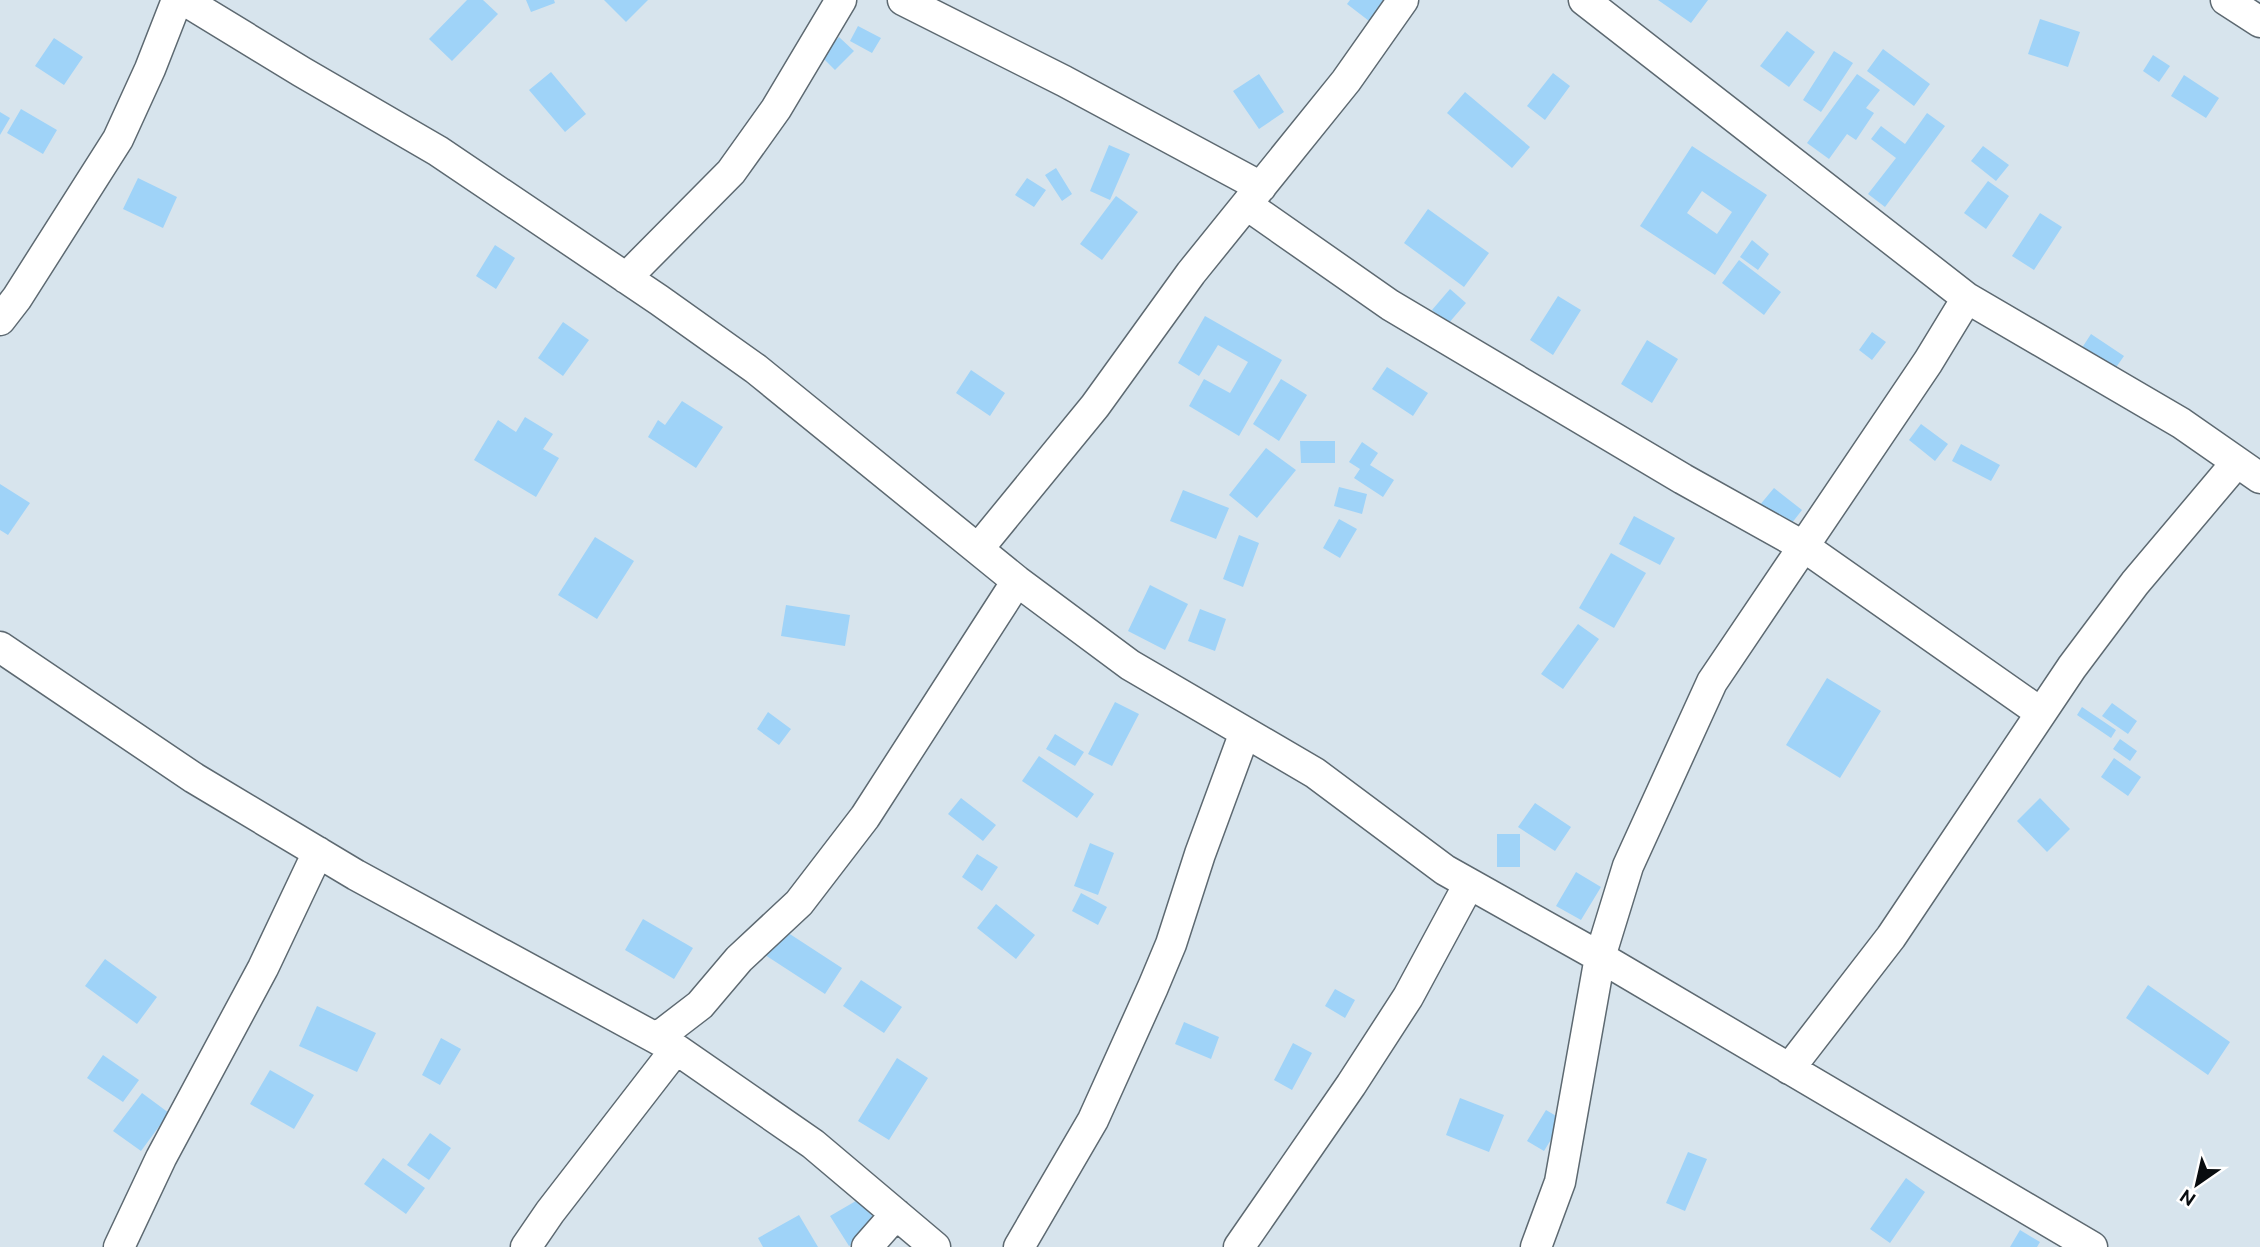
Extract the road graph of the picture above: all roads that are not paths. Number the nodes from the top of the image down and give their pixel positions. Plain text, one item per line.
1 (177, 0) edge
2 (184, 0) edge
3 (841, 0) edge
4 (903, 0) edge
5 (1403, 0) edge
6 (1584, 0) edge
7 (2226, 0) edge
8 (2260, 22) edge
9 (1254, 196) junction
10 (626, 278) junction
11 (1967, 298) junction
12 (0, 320) edge
13 (2248, 470) edge
14 (1803, 546) junction
15 (978, 549) junction
16 (1017, 581) junction
17 (0, 647) edge
18 (2040, 713) junction
19 (1245, 732) junction
20 (318, 852) junction
21 (1469, 884) junction
22 (1600, 957) junction
23 (666, 1044) junction
24 (1789, 1069) junction
25 (895, 1214) junction
26 (119, 1247) edge
27 (526, 1247) edge
28 (867, 1247) edge
29 (935, 1247) edge
30 (1019, 1247) edge
31 (1239, 1247) edge
32 (1536, 1247) edge
33 (2092, 1247) edge

1 - 12 street
2 - 10 street
3 - 10 street
4 - 9 street
5 - 9 street
6 - 11 street
7 - 8 street
9 - 14 street
9 - 15 street
10 - 15 street
11 - 13 street
11 - 14 street
13 - 18 street
14 - 18 street
14 - 22 street
15 - 16 street
16 - 19 street
16 - 23 street
17 - 20 street
18 - 24 street
19 - 21 street
19 - 30 street
20 - 23 street
20 - 26 street
21 - 22 street
21 - 31 street
22 - 24 street
22 - 32 street
23 - 25 street
23 - 27 street
24 - 33 street
25 - 28 street
25 - 29 street

